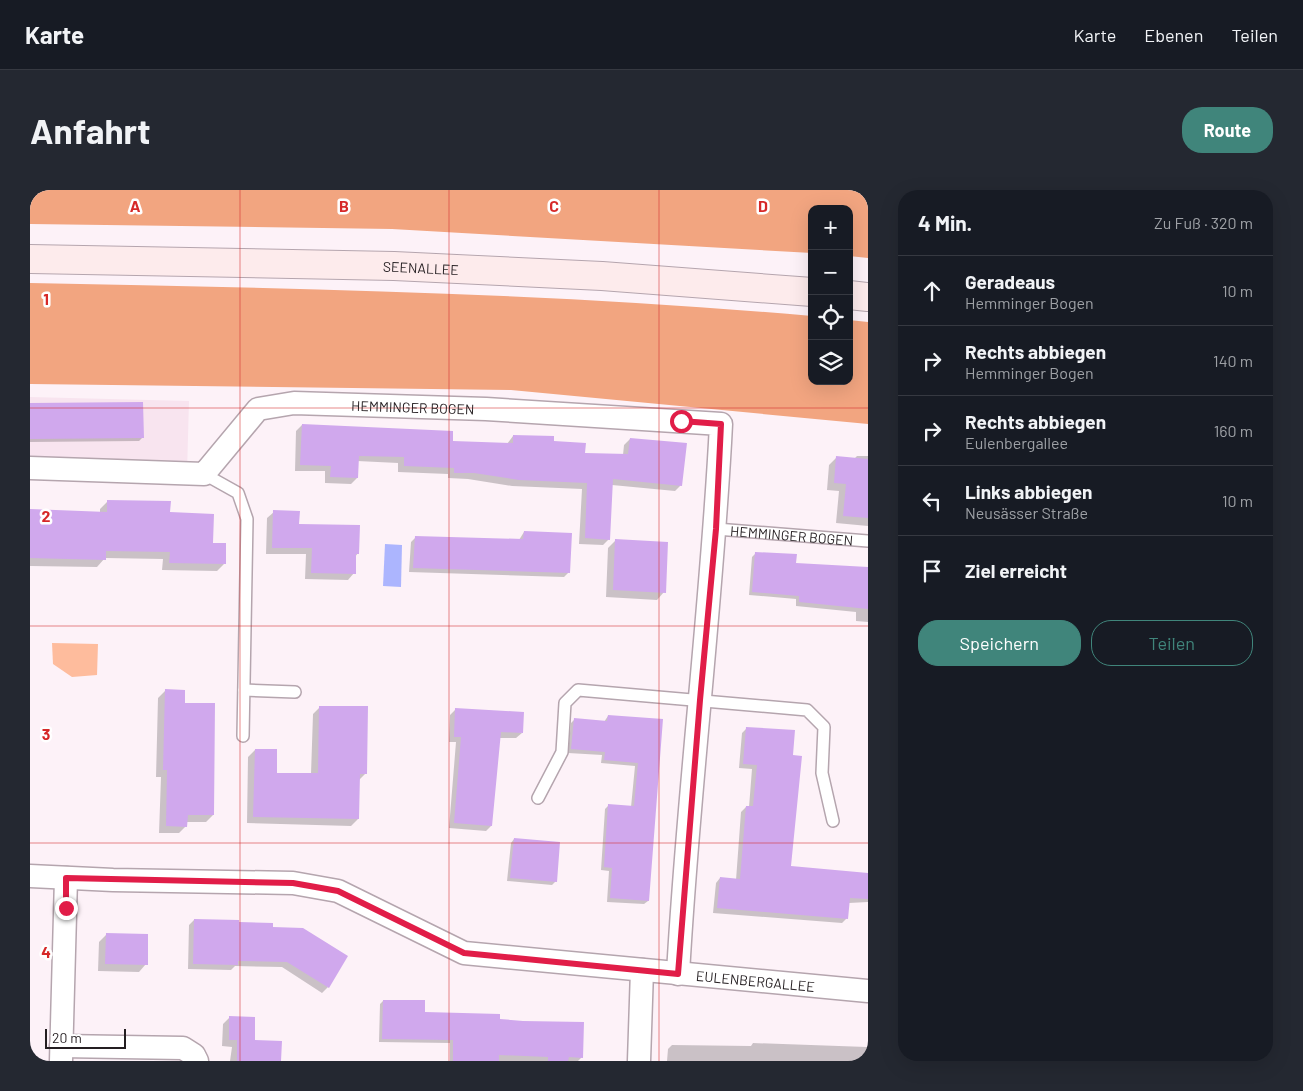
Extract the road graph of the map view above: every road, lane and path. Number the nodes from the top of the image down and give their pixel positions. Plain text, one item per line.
1 (30, 259) edge
2 (808, 292) edge
3 (853, 295) edge
4 (868, 297) edge
5 (30, 468) edge
6 (204, 474) junction
7 (716, 529) junction
8 (868, 541) edge
9 (244, 690) junction
10 (295, 692) dead end
11 (700, 700) junction
12 (244, 736) dead end
13 (538, 798) dead end
14 (833, 821) dead end
15 (30, 876) edge
16 (66, 878) junction
17 (642, 970) junction
18 (678, 974) junction
19 (868, 991) edge
20 (61, 1054) edge
21 (197, 1061) edge
22 (639, 1061) edge

1 - 2 main road, SEENALLEE
3 - 4 main road
5 - 6 street
6 - 7 street, HEMMINGER BOGEN
6 - 9 lane
7 - 8 lane, HEMMINGER BOGEN
7 - 11 street, HEMMINGER BOGEN
9 - 10 lane
9 - 12 lane
11 - 13 lane
11 - 14 lane
11 - 18 street, HEMMINGER BOGEN
15 - 16 street, EULENBERGALLEE
16 - 17 street, EULENBERGALLEE
16 - 20 street
17 - 18 street, EULENBERGALLEE
17 - 22 street
18 - 19 street, EULENBERGALLEE
20 - 21 street

